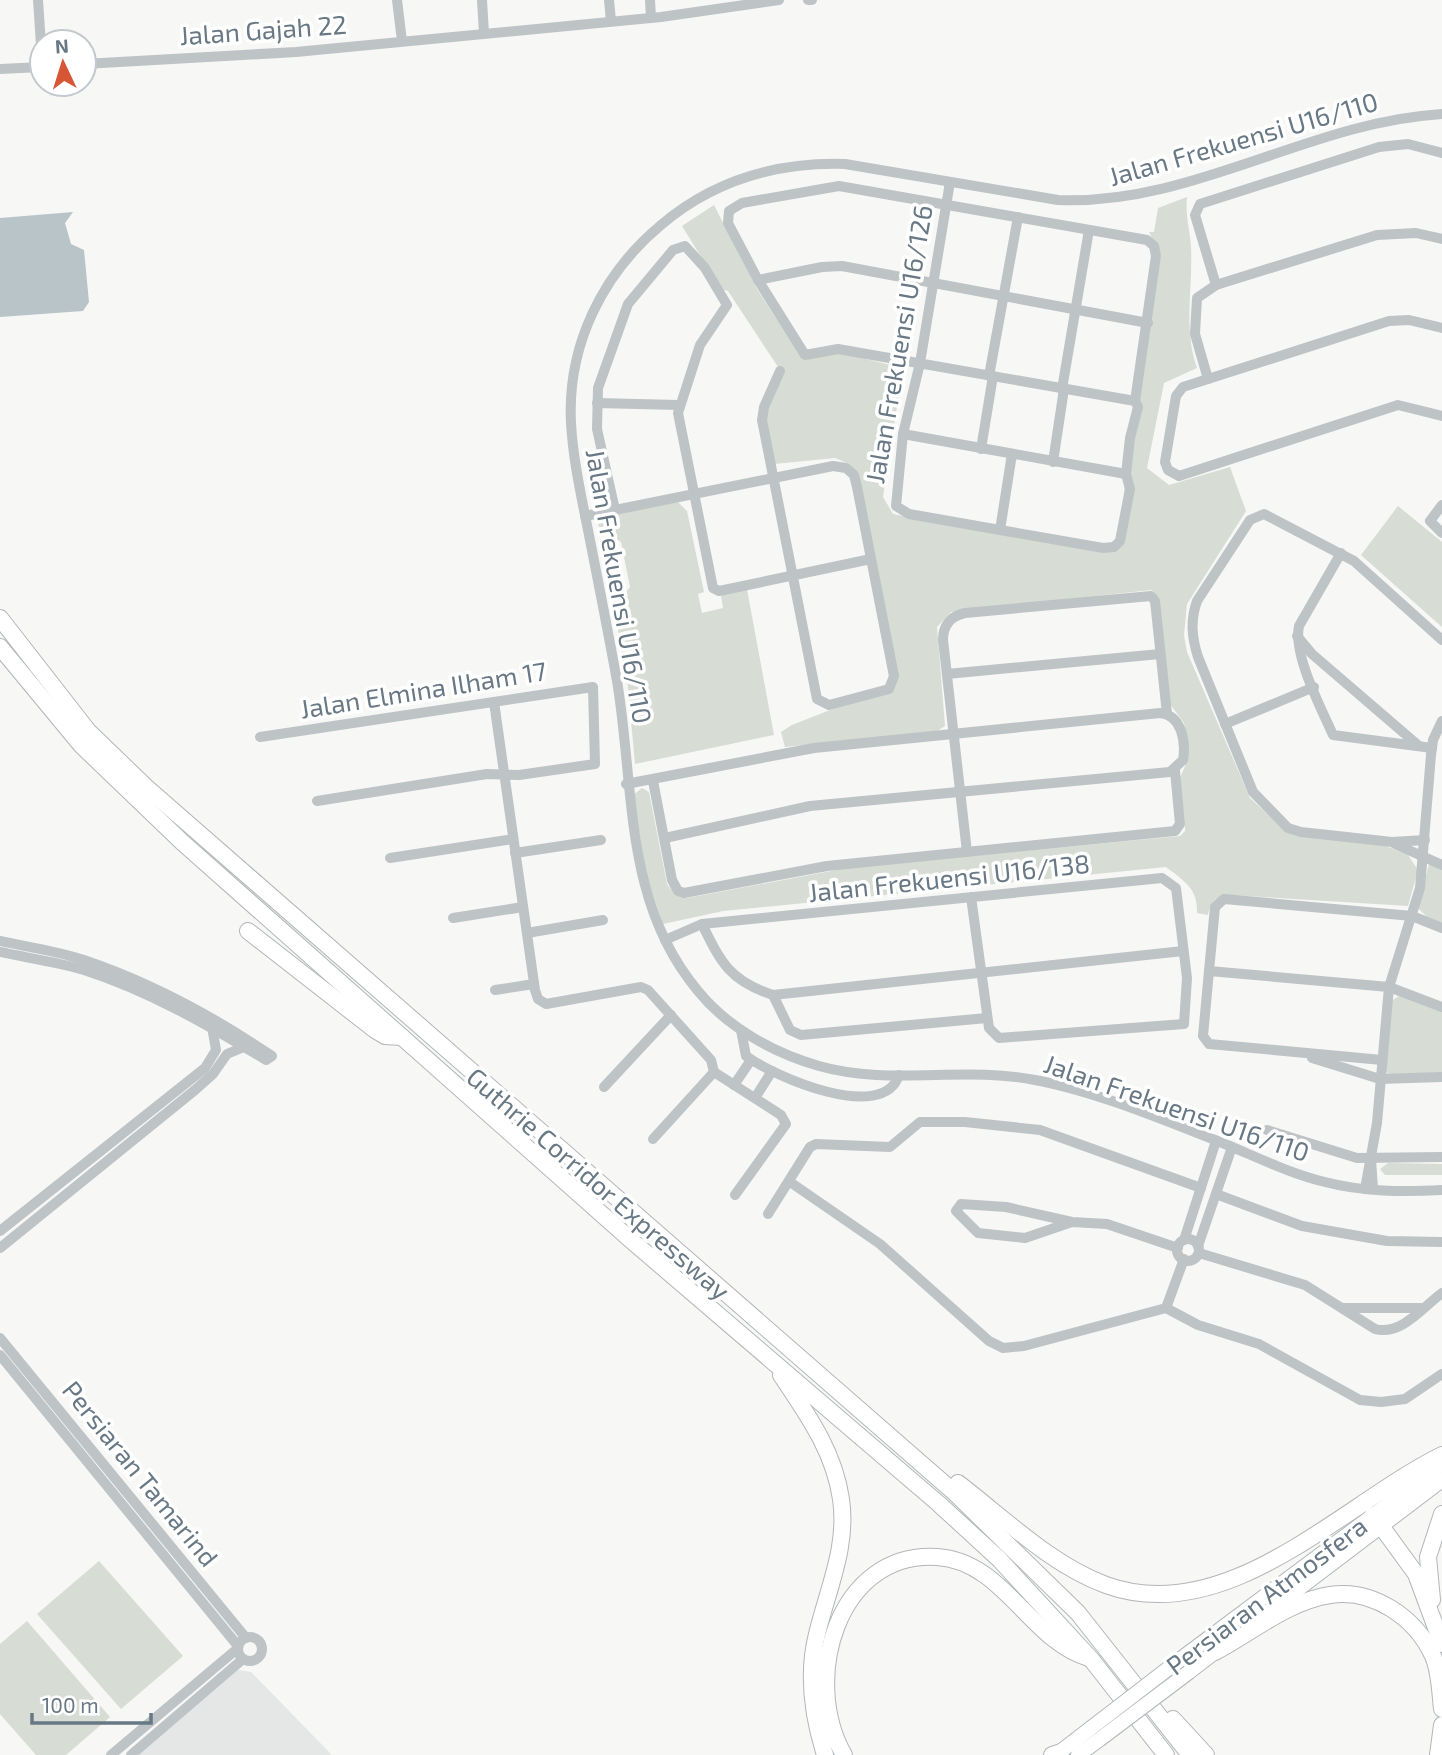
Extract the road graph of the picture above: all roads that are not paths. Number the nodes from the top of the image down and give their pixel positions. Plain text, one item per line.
1 (38, 0) edge
2 (397, 0) edge
3 (482, 0) edge
4 (609, 0) edge
5 (650, 0) edge
6 (779, 0) edge
7 (651, 18) junction
8 (611, 21) junction
9 (40, 28) edge
10 (484, 33) junction
11 (401, 41) junction
12 (98, 63) edge
13 (28, 68) edge
14 (0, 69) edge
15 (1442, 114) edge
16 (1442, 153) edge
17 (950, 182) junction
18 (946, 204) junction
19 (1018, 217) junction
20 (1088, 230) junction
21 (1442, 239) edge
22 (758, 280) junction
23 (931, 282) junction
24 (1216, 285) junction
25 (1003, 296) junction
26 (1076, 310) junction
27 (1147, 323) junction
28 (1442, 328) edge
29 (920, 363) junction
30 (780, 371) dead end
31 (991, 376) junction
32 (1208, 379) junction
33 (1063, 389) junction
34 (1135, 401) junction
35 (597, 403) junction
36 (678, 405) junction
37 (1442, 416) edge
38 (903, 434) junction
39 (981, 449) junction
40 (1012, 454) junction
41 (1053, 462) junction
42 (1126, 474) junction
43 (773, 479) junction
44 (692, 495) junction
45 (1442, 505) edge
46 (615, 510) junction
47 (585, 516) junction
48 (1000, 530) junction
49 (1442, 533) edge
50 (1341, 553) junction
51 (871, 559) junction
52 (792, 576) junction
53 (0, 618) edge
54 (1297, 636) junction
55 (1442, 640) edge
56 (0, 647) edge
57 (1160, 654) junction
58 (947, 674) junction
59 (1314, 688) junction
60 (494, 702) junction
61 (1167, 714) junction
62 (1442, 721) edge
63 (1225, 724) junction
64 (952, 733) junction
65 (260, 737) dead end
66 (1419, 746) junction
67 (1435, 754) edge
68 (1175, 771) junction
69 (505, 775) junction
70 (653, 780) junction
71 (626, 784) junction
72 (959, 791) junction
73 (317, 801) dead end
74 (664, 838) junction
75 (513, 839) junction
76 (601, 840) dead end
77 (1425, 840) junction
78 (1392, 842) junction
79 (967, 852) junction
80 (515, 853) junction
81 (1424, 857) junction
82 (390, 858) dead end
83 (1442, 865) edge
84 (971, 897) junction
85 (523, 907) junction
86 (1412, 916) junction
87 (453, 918) dead end
88 (603, 920) dead end
89 (702, 924) junction
90 (1442, 928) edge
91 (248, 931) dead end
92 (527, 933) junction
93 (664, 940) junction
94 (0, 941) edge
95 (1183, 951) junction
96 (0, 952) edge
97 (981, 971) junction
98 (1209, 971) junction
99 (534, 984) junction
100 (1390, 987) junction
101 (495, 990) dead end
102 (773, 995) junction
103 (1442, 1007) edge
104 (671, 1016) junction
105 (987, 1018) junction
106 (212, 1027) junction
107 (741, 1030) junction
108 (402, 1037) junction
109 (244, 1047) junction
110 (1291, 1052) junction
111 (751, 1060) junction
112 (1382, 1060) junction
113 (772, 1071) junction
114 (714, 1072) junction
115 (899, 1075) junction
116 (1442, 1077) edge
117 (1380, 1079) junction
118 (734, 1085) junction
119 (604, 1087) dead end
120 (755, 1098) junction
121 (152, 1110) junction
122 (161, 1118) junction
123 (1267, 1130) dead end
124 (653, 1139) dead end
125 (1216, 1141) junction
126 (1232, 1147) junction
127 (1442, 1157) edge
128 (1371, 1159) junction
129 (790, 1182) junction
130 (1201, 1188) junction
131 (1368, 1189) junction
132 (1442, 1190) edge
133 (1216, 1194) junction
134 (735, 1195) dead end
135 (768, 1214) dead end
136 (1072, 1222) junction
137 (0, 1231) edge
138 (1442, 1242) edge
139 (1181, 1244) junction
140 (0, 1248) edge
141 (1198, 1249) junction
142 (1184, 1259) junction
143 (1442, 1293) edge
144 (1166, 1308) junction
145 (1340, 1308) junction
146 (1421, 1308) junction
147 (0, 1338) edge
148 (0, 1355) edge
149 (770, 1359) junction
150 (1442, 1374) edge
151 (836, 1390) junction
152 (1442, 1455) edge
153 (1442, 1464) edge
154 (1442, 1480) edge
155 (1442, 1514) edge
156 (1377, 1520) junction
157 (1436, 1621) junction
158 (246, 1637) junction
159 (1442, 1644) edge
160 (239, 1652) junction
161 (1215, 1652) junction
162 (1091, 1659) junction
163 (1125, 1669) junction
164 (1442, 1709) edge
165 (1442, 1725) edge
166 (1096, 1734) junction
167 (1056, 1754) edge
168 (111, 1755) edge
169 (131, 1755) edge
170 (825, 1755) edge
171 (844, 1755) edge
172 (1078, 1755) edge
173 (1166, 1755) edge
174 (1190, 1755) edge
175 (1206, 1755) edge
176 (1438, 1755) edge

1 - 9 street
2 - 11 street
3 - 10 street
4 - 8 street
5 - 7 street
6 - 7 street, Jalan Gajah 22
7 - 8 street, Jalan Gajah 22
8 - 10 street, Jalan Gajah 22
10 - 11 street, Jalan Gajah 22
11 - 12 street, Jalan Gajah 22
13 - 14 street
15 - 17 street, Jalan Frekuensi U16/110
16 - 24 street
17 - 18 street, Jalan Frekuensi U16/126
17 - 47 street, Jalan Frekuensi U16/110
18 - 19 street
18 - 22 street
18 - 23 street, Jalan Frekuensi U16/126
19 - 20 street
19 - 25 street
20 - 26 street
20 - 27 street
21 - 24 street
22 - 23 street
22 - 29 street
23 - 25 street
23 - 29 street, Jalan Frekuensi U16/126
24 - 32 street
25 - 26 street
25 - 31 street
26 - 27 street
26 - 33 street
27 - 34 street
28 - 32 street
29 - 31 street
29 - 38 street, Jalan Frekuensi U16/126
30 - 43 street
31 - 33 street
31 - 39 street
32 - 37 street
33 - 34 street
33 - 41 street
34 - 42 street
35 - 36 street
35 - 36 street
35 - 46 street
36 - 44 street
38 - 39 street
38 - 48 street, Jalan Frekuensi U16/126
39 - 40 street
40 - 41 street
40 - 48 street
41 - 42 street
42 - 48 street, Jalan Frekuensi U16/126
43 - 44 street
43 - 51 street
43 - 52 street
44 - 46 street
44 - 52 street
45 - 49 street
46 - 47 street
47 - 71 street, Jalan Frekuensi U16/110
50 - 54 street
50 - 55 street
50 - 63 street
51 - 52 street
51 - 52 street
53 - 151 highway, Guthrie Corridor Expressway
54 - 59 street
54 - 66 street
56 - 108 highway, Guthrie Corridor Expressway
57 - 58 street
57 - 58 street
57 - 61 street
58 - 64 street
59 - 63 street
59 - 66 street
60 - 65 street, Jalan Elmina Ilham 17
60 - 69 street
60 - 69 street, Jalan Elmina Ilham 17
61 - 64 street
61 - 68 street
62 - 67 street
63 - 78 street
64 - 70 street
64 - 72 street
66 - 67 street
67 - 77 street
68 - 72 street
68 - 79 street
69 - 73 street
69 - 75 street
70 - 71 street
70 - 74 street
71 - 93 street, Jalan Frekuensi U16/110
72 - 74 street
72 - 79 street
74 - 79 street
75 - 80 street
75 - 82 street
76 - 80 street
77 - 78 street
77 - 81 street
78 - 81 street
80 - 85 street
81 - 83 street
81 - 86 street
84 - 89 street, Jalan Frekuensi U16/138
84 - 95 street, Jalan Frekuensi U16/138
84 - 97 street
85 - 87 street
85 - 92 street
86 - 90 street
86 - 98 street
86 - 100 street
88 - 92 street
89 - 93 street, Jalan Frekuensi U16/138
89 - 102 street
91 - 108 highway
92 - 99 street
93 - 107 street, Jalan Frekuensi U16/110
94 - 109 street
95 - 97 street
95 - 105 street, Jalan Frekuensi U16/138
96 - 106 street
97 - 102 street
97 - 105 street
98 - 100 street
98 - 110 street
99 - 101 street
99 - 104 street
100 - 103 street
100 - 112 street
102 - 105 street
104 - 114 street
104 - 119 street
106 - 109 street
106 - 121 street
107 - 111 street
107 - 115 street, Jalan Frekuensi U16/110
108 - 149 highway, Guthrie Corridor Expressway
109 - 122 street
110 - 112 street
110 - 117 street
111 - 113 street
111 - 118 street
112 - 117 street
113 - 115 street
113 - 120 street
114 - 118 street
114 - 124 street
115 - 125 street, Jalan Frekuensi U16/110
116 - 117 street
117 - 128 street
118 - 120 street
120 - 134 street
121 - 122 street
121 - 137 street
122 - 140 street
123 - 128 street
125 - 126 street, Jalan Frekuensi U16/110
125 - 130 street
126 - 131 street, Jalan Frekuensi U16/110
126 - 133 street
127 - 128 street
128 - 131 street
129 - 130 street
129 - 135 street
129 - 144 street
130 - 139 street
131 - 132 street, Jalan Frekuensi U16/110
133 - 138 street
133 - 141 street
136 - 136 street
136 - 139 street
139 - 141 street
139 - 142 street
141 - 142 street
141 - 145 street
142 - 144 street
143 - 146 street
144 - 150 street
145 - 146 street
145 - 146 street
147 - 158 street, Persiaran Tamarind
148 - 160 street, Persiaran Tamarind
149 - 162 highway, Guthrie Corridor Expressway
149 - 170 highway
151 - 152 highway
151 - 163 highway, Guthrie Corridor Expressway
153 - 156 main road, Persiaran Atmosfera
154 - 156 main road, Persiaran Atmosfera
155 - 157 highway
156 - 157 highway
156 - 161 main road, Persiaran Atmosfera
156 - 166 main road, Persiaran Atmosfera, bridge
157 - 159 highway
158 - 160 street
158 - 160 street, Persiaran Tamarind
160 - 168 street
160 - 169 street
161 - 164 highway
161 - 166 main road, Persiaran Atmosfera, bridge
162 - 171 highway
162 - 173 highway, Guthrie Corridor Expressway
163 - 174 highway, Guthrie Corridor Expressway
163 - 175 highway
165 - 176 highway
166 - 167 main road
166 - 172 main road

